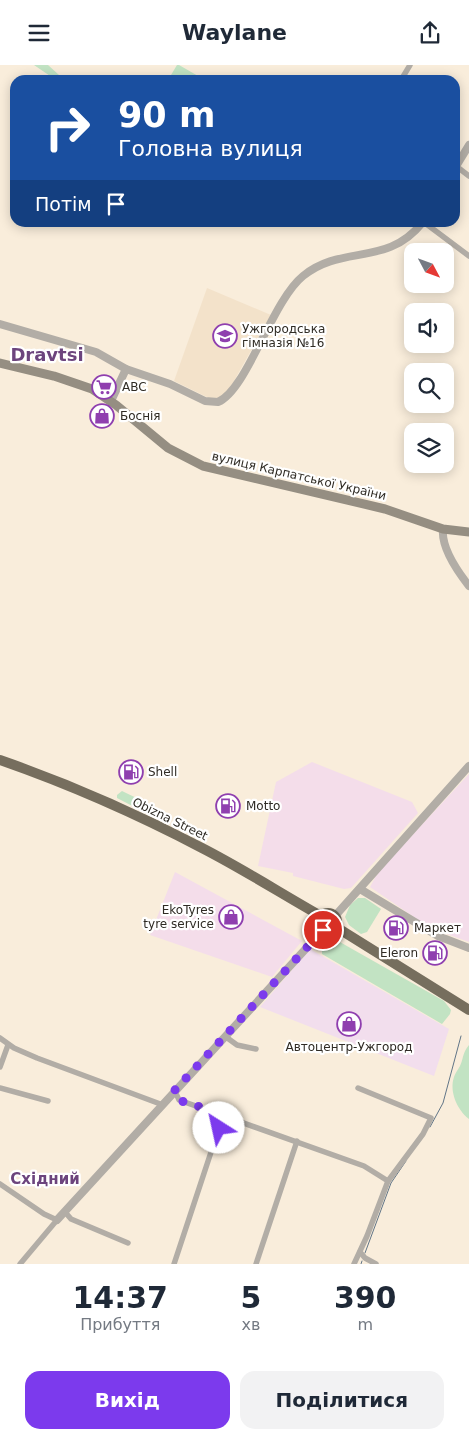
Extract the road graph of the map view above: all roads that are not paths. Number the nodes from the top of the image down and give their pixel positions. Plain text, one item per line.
1 (469, 145) edge
2 (460, 160) edge
3 (420, 227) edge
4 (429, 227) edge
5 (469, 256) edge
6 (0, 324) edge
7 (0, 363) edge
8 (126, 369) junction
9 (111, 401) junction
10 (447, 530) junction
11 (469, 532) edge
12 (469, 586) edge
13 (0, 760) edge
14 (469, 766) edge
15 (360, 889) junction
16 (321, 916) junction
17 (335, 916) junction
18 (336, 927) junction
19 (323, 930) junction
20 (469, 948) edge
21 (469, 1009) edge
22 (226, 1037) junction
23 (0, 1039) edge
24 (8, 1045) junction
25 (256, 1049) dead end
26 (0, 1067) edge
27 (0, 1088) edge
28 (358, 1088) dead end
29 (174, 1091) junction
30 (48, 1101) dead end
31 (163, 1105) junction
32 (215, 1114) junction
33 (297, 1141) junction
34 (388, 1181) junction
35 (0, 1184) edge
36 (65, 1212) junction
37 (57, 1220) junction
38 (128, 1243) dead end
39 (360, 1252) junction
40 (373, 1263) edge
41 (20, 1264) edge
42 (174, 1264) edge
43 (256, 1264) edge
44 (354, 1264) edge

1 - 2 street
3 - 8 street
4 - 5 street
6 - 8 street
7 - 9 main road, вулиця Карпатської України
8 - 9 street
9 - 10 main road, вулиця Карпатської України
10 - 11 main road, вулиця Карпатської України
10 - 12 street
13 - 16 highway, Obizna Street
14 - 15 street
15 - 17 street
15 - 20 street
16 - 17 highway
16 - 19 highway
17 - 18 highway
18 - 19 highway
18 - 21 highway
19 - 22 street
22 - 25 street
22 - 29 street
23 - 24 street
24 - 26 street
24 - 31 street
27 - 30 street
28 - 34 street
29 - 31 street
29 - 32 street
31 - 36 street
32 - 33 street
32 - 42 street
33 - 34 street
33 - 43 street
34 - 39 street
35 - 37 street
36 - 37 street
36 - 38 street
37 - 41 street
39 - 40 street
39 - 44 street

